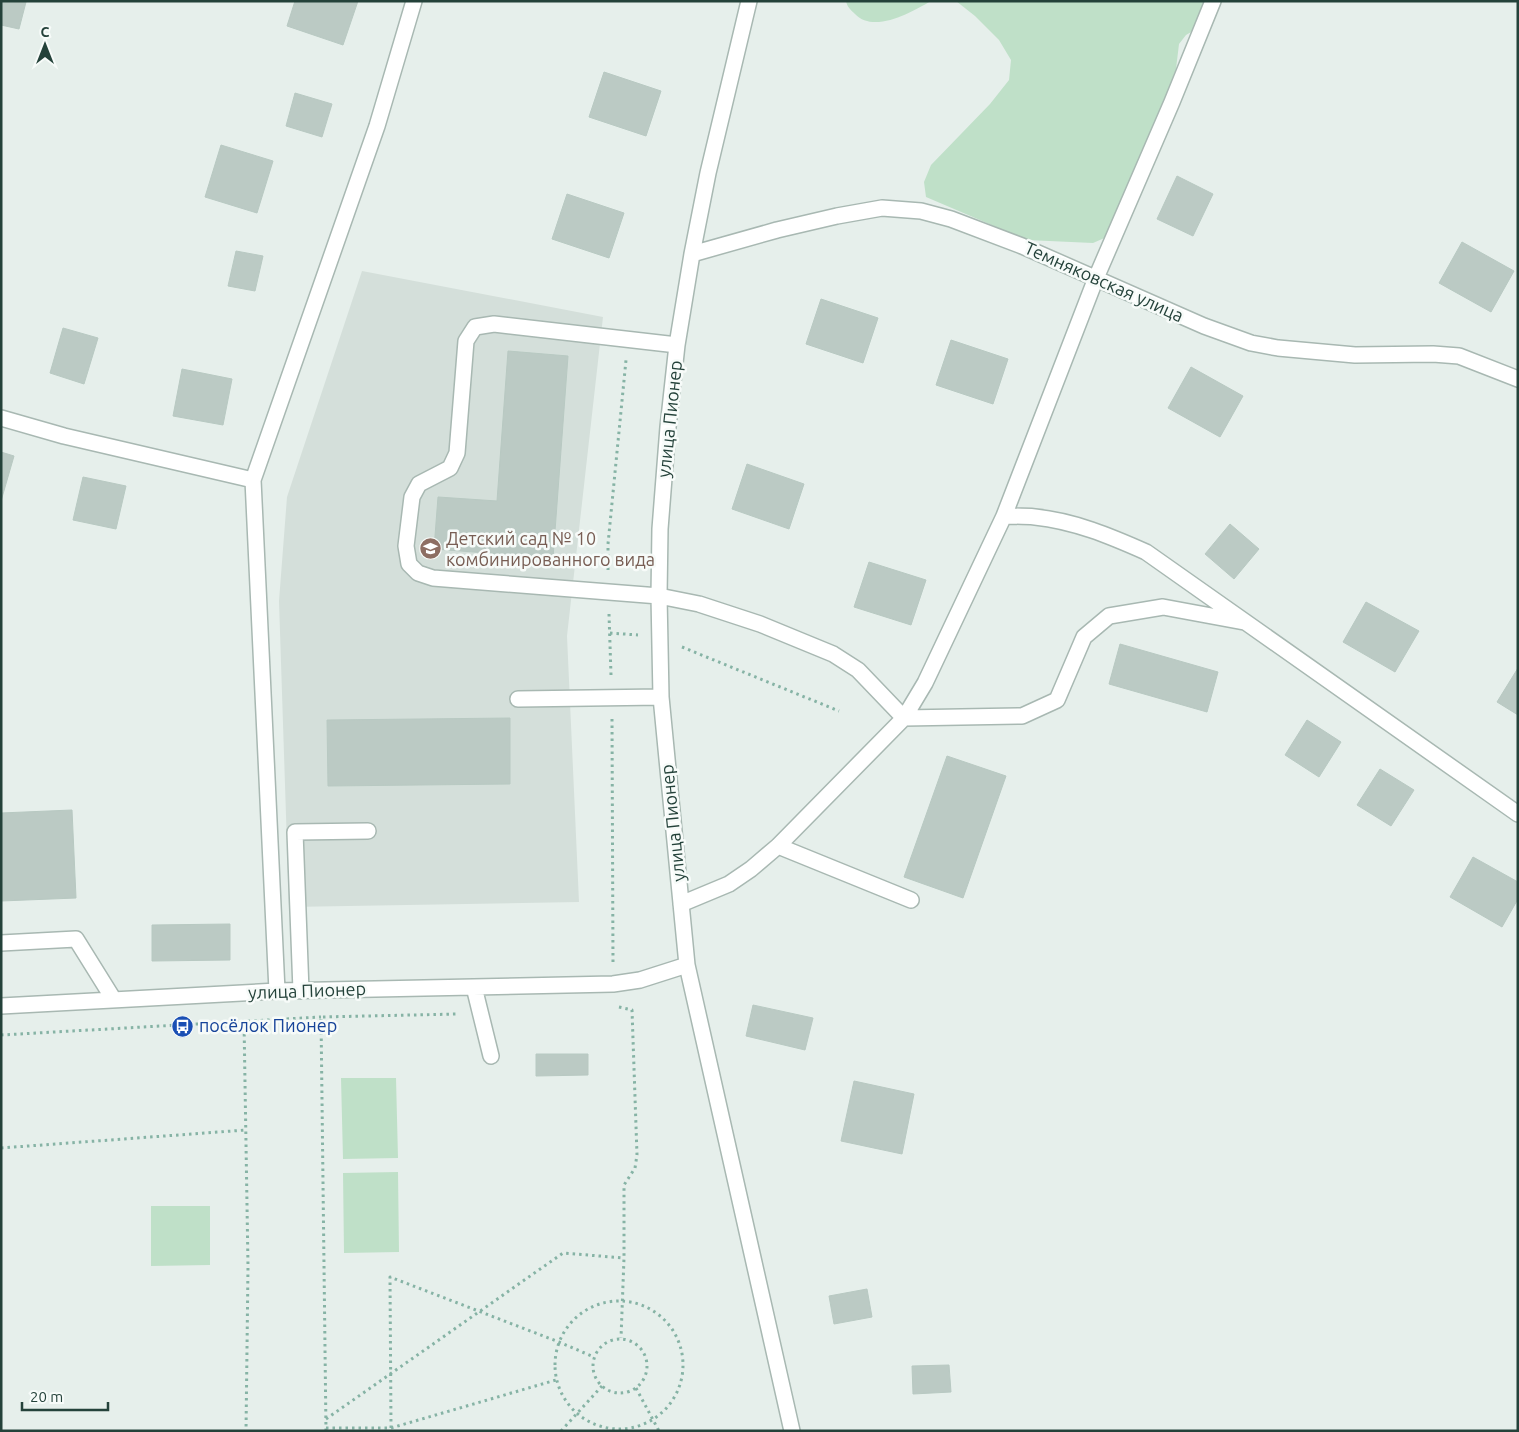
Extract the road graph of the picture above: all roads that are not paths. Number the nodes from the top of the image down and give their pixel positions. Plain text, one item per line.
1 (414, 1) edge
2 (750, 1) edge
3 (1213, 1) edge
4 (692, 254) junction
5 (1096, 278) junction
6 (678, 345) junction
7 (1518, 380) edge
8 (1, 418) edge
9 (253, 480) junction
10 (1004, 516) junction
11 (659, 596) junction
12 (1244, 622) junction
13 (661, 697) junction
14 (518, 699) dead end
15 (904, 718) junction
16 (1518, 814) edge
17 (368, 831) dead end
18 (778, 846) junction
19 (911, 900) dead end
20 (681, 904) junction
21 (1, 943) edge
22 (687, 965) junction
23 (474, 987) junction
24 (276, 991) junction
25 (301, 991) junction
26 (114, 1000) junction
27 (1, 1006) edge
28 (491, 1056) dead end
29 (792, 1431) edge

1 - 9 street
2 - 4 street, улица Пионер
3 - 5 street
4 - 5 street, Темняковская улица
4 - 6 street, улица Пионер
5 - 7 street, Темняковская улица
5 - 10 street
6 - 11 street, улица Пионер
6 - 11 street
8 - 9 street
9 - 24 street
10 - 12 street
10 - 15 street
11 - 13 street, улица Пионер
11 - 15 street
12 - 15 street
12 - 16 street
13 - 14 street
13 - 20 street, улица Пионер
15 - 18 street
17 - 25 street
18 - 19 street
18 - 20 street
20 - 22 street, улица Пионер
21 - 26 street
22 - 23 street, улица Пионер
22 - 29 street
23 - 25 street, улица Пионер
23 - 28 street
24 - 25 street, улица Пионер
24 - 26 street, улица Пионер
26 - 27 street, улица Пионер

